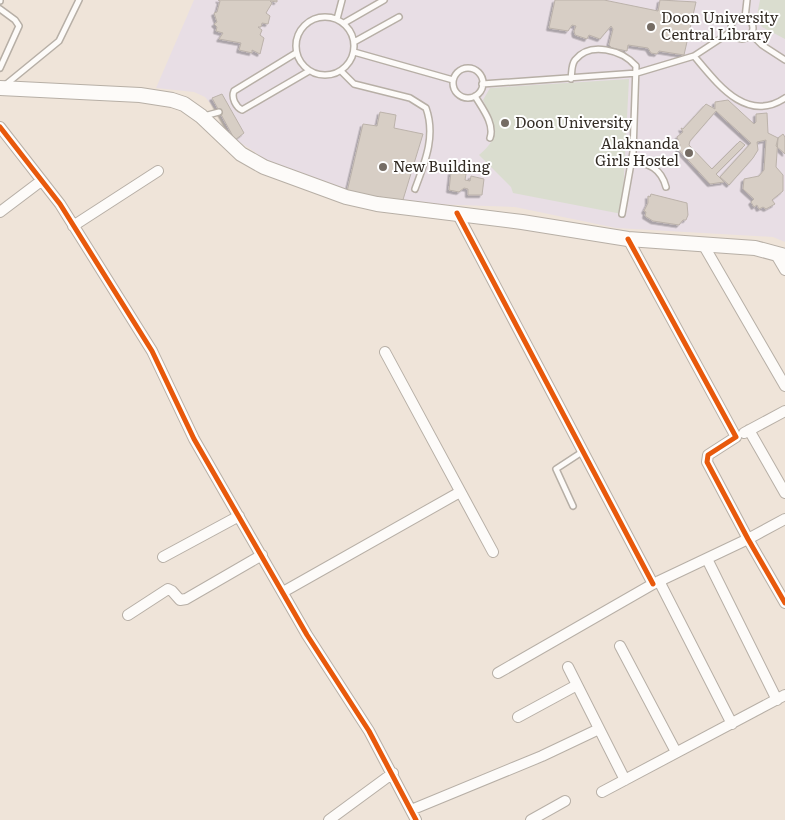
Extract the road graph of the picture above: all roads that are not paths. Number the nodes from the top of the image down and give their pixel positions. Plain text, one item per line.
1 (79, 0) edge
2 (342, 0) edge
3 (384, 0) edge
4 (747, 0) edge
5 (0, 10) edge
6 (399, 17) dead end
7 (745, 18) junction
8 (337, 19) junction
9 (344, 24) junction
10 (732, 31) junction
11 (751, 34) junction
12 (354, 42) junction
13 (296, 52) junction
14 (354, 52) junction
15 (694, 56) junction
16 (785, 60) edge
17 (0, 68) edge
18 (309, 71) junction
19 (341, 71) junction
20 (637, 73) junction
21 (571, 79) junction
22 (453, 80) junction
23 (482, 84) junction
24 (0, 88) edge
25 (475, 96) junction
26 (785, 98) edge
27 (219, 112) dead end
28 (201, 116) junction
29 (0, 127) edge
30 (490, 138) dead end
31 (632, 160) junction
32 (158, 171) dead end
33 (41, 181) junction
34 (666, 187) dead end
35 (414, 189) dead end
36 (0, 212) edge
37 (457, 213) junction
38 (622, 214) dead end
39 (73, 226) junction
40 (628, 239) junction
41 (704, 246) junction
42 (780, 255) edge
43 (785, 270) edge
44 (385, 352) dead end
45 (785, 386) edge
46 (785, 411) edge
47 (749, 430) junction
48 (736, 437) junction
49 (582, 452) junction
50 (460, 492) junction
51 (785, 493) edge
52 (573, 506) dead end
53 (239, 516) junction
54 (785, 519) edge
55 (748, 540) junction
56 (494, 552) dead end
57 (262, 555) junction
58 (163, 557) dead end
59 (708, 559) junction
60 (656, 583) junction
61 (283, 592) junction
62 (785, 603) edge
63 (128, 615) dead end
64 (620, 646) dead end
65 (568, 667) dead end
66 (498, 673) dead end
67 (577, 685) junction
68 (781, 698) edge
69 (518, 717) dead end
70 (732, 724) junction
71 (599, 729) junction
72 (676, 752) junction
73 (393, 773) junction
74 (625, 780) junction
75 (602, 792) dead end
76 (565, 801) dead end
77 (411, 810) junction
78 (329, 820) edge
79 (416, 820) edge
80 (531, 820) edge

1 - 24 lane
2 - 8 lane
3 - 9 lane
4 - 7 lane
5 - 17 lane
6 - 12 lane
7 - 10 lane
7 - 11 lane
8 - 9 lane
8 - 13 lane
9 - 12 lane
10 - 11 lane
10 - 15 lane
11 - 16 lane
12 - 14 lane
13 - 18 lane
13 - 18 lane
14 - 19 lane
14 - 22 lane
15 - 20 lane
15 - 26 lane
18 - 19 lane
19 - 35 lane
20 - 21 lane
20 - 21 lane
20 - 31 lane
21 - 23 lane
22 - 23 lane
22 - 25 lane
23 - 25 lane
24 - 28 main road
25 - 30 lane
27 - 28 lane
28 - 37 main road
29 - 33 street
31 - 34 lane
31 - 38 lane
32 - 39 street
33 - 36 street
33 - 39 street
37 - 40 main road
37 - 49 street
39 - 53 street
40 - 41 main road
40 - 48 street
41 - 42 main road
41 - 45 street
42 - 43 street
44 - 50 street
46 - 47 street
47 - 48 street
47 - 51 street
48 - 55 street
49 - 52 lane
49 - 60 street
50 - 56 street
50 - 61 street
53 - 57 street
53 - 58 street
54 - 55 street
55 - 59 street
55 - 62 street
57 - 61 street
57 - 63 street
59 - 60 street
59 - 68 street
60 - 66 street
60 - 70 street
61 - 73 street
64 - 72 street
65 - 67 street
67 - 69 street
67 - 71 street
68 - 70 street
70 - 72 street
71 - 74 street
71 - 77 street
72 - 74 street
73 - 77 street
73 - 78 street
74 - 75 street
76 - 80 street
77 - 79 street

